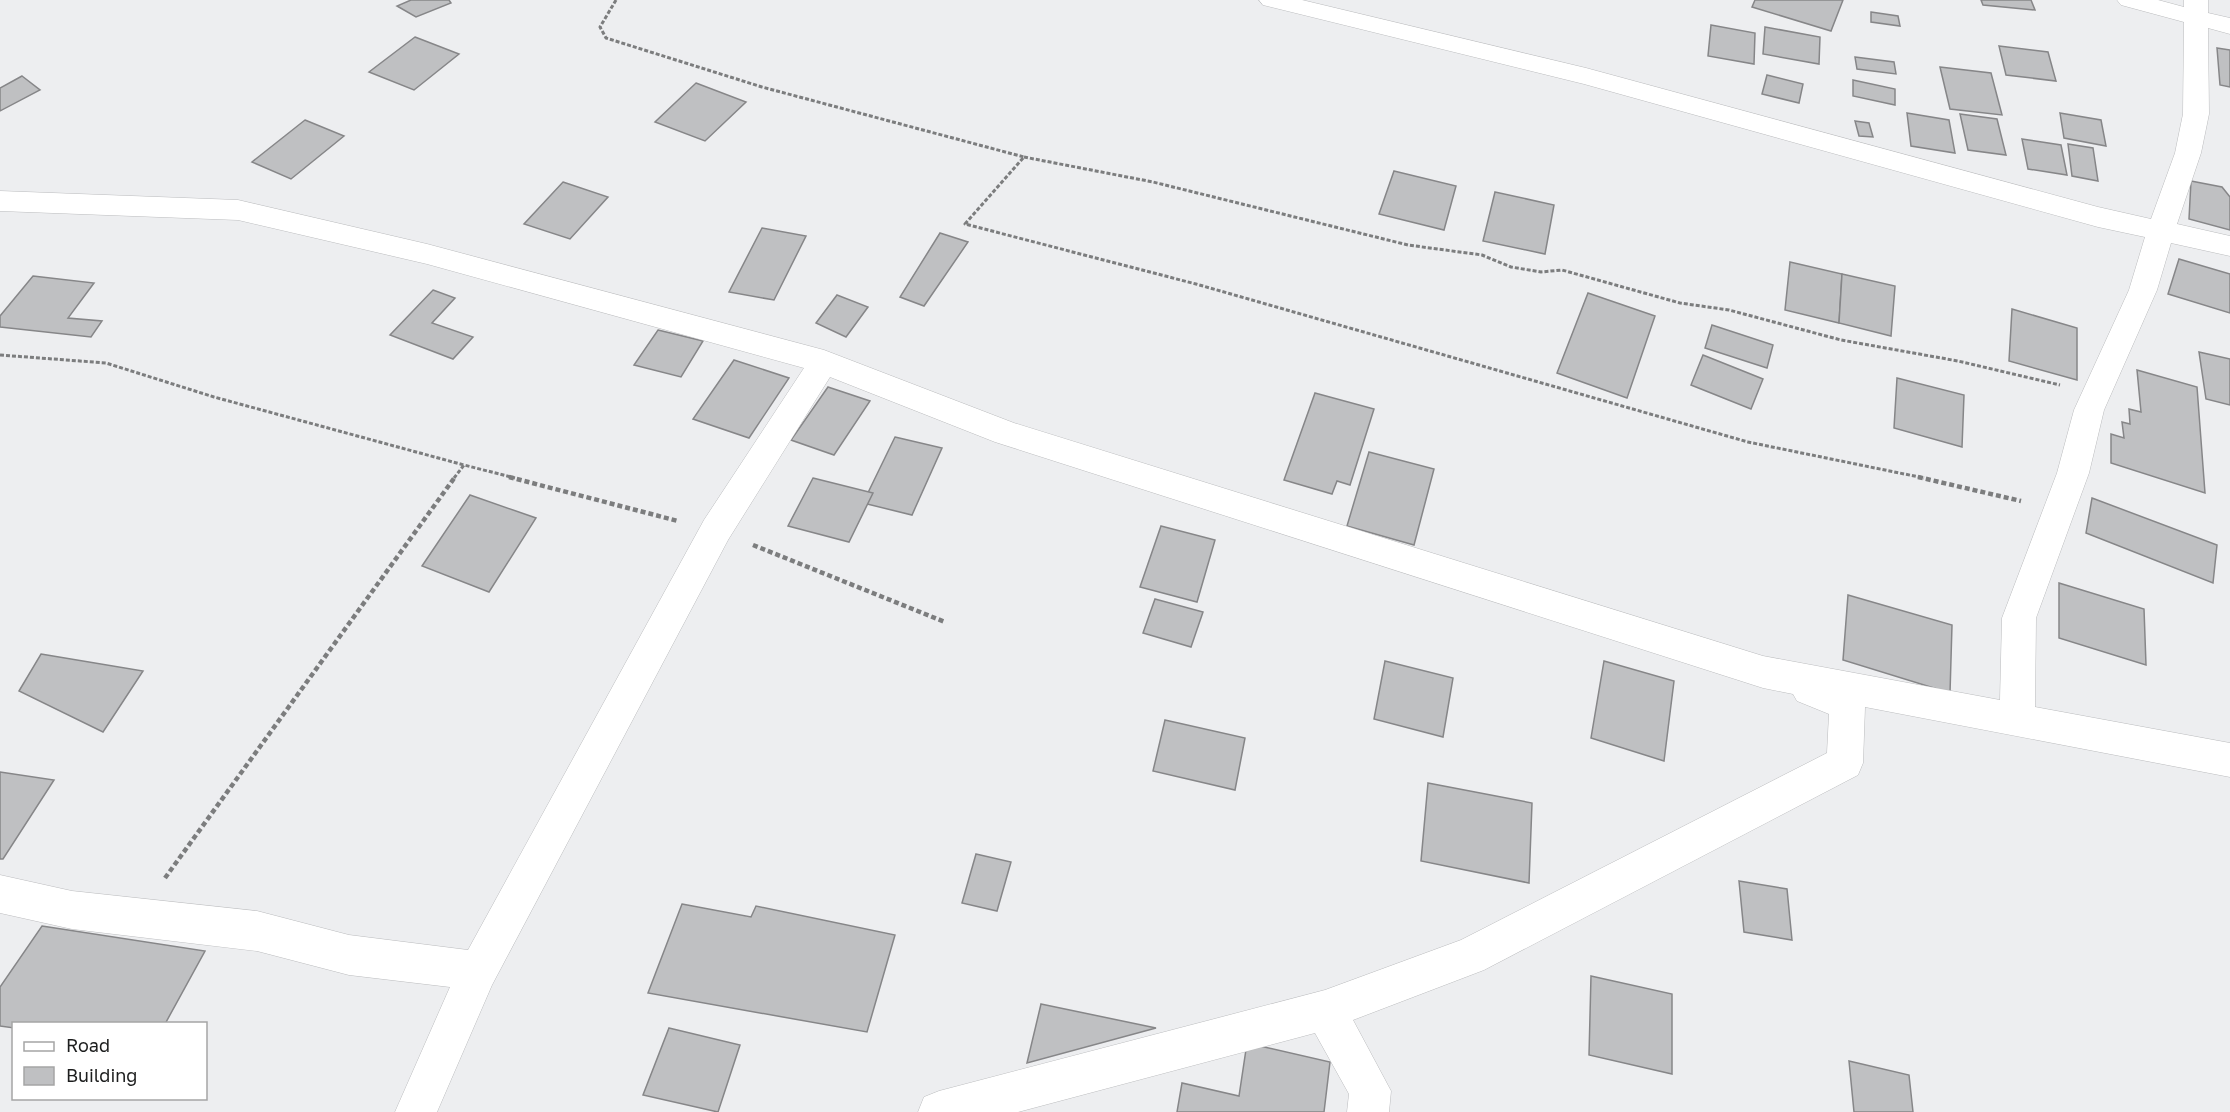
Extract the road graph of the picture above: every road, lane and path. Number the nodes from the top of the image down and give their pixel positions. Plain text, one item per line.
1 (616, 0) edge
2 (1270, 0) edge
3 (2129, 0) edge
4 (2196, 8) edge
5 (2230, 26) edge
6 (1024, 157) junction
7 (0, 201) edge
8 (2161, 231) junction
9 (2230, 246) edge
10 (0, 355) edge
11 (824, 362) junction
12 (2096, 393) junction
13 (464, 465) junction
14 (2059, 510) junction
15 (716, 531) junction
16 (945, 622) dead end
17 (1763, 672) junction
18 (2017, 719) junction
19 (2230, 760) edge
20 (0, 894) edge
21 (137, 916) junction
22 (478, 971) junction
23 (1325, 1010) junction
24 (416, 1112) edge
25 (939, 1112) edge
26 (1368, 1112) edge

1 - 6 path
2 - 8 street
3 - 4 street
4 - 5 street
4 - 8 street
6 - 12 path
6 - 14 path
7 - 11 street
8 - 9 street
8 - 12 street
10 - 13 path
11 - 15 street
11 - 17 street
12 - 14 street
13 - 15 path
13 - 21 path
14 - 18 street
15 - 16 path
15 - 22 street
17 - 18 street
17 - 23 street
18 - 19 street
20 - 21 street
21 - 22 street
22 - 24 street
23 - 25 street
23 - 26 street

